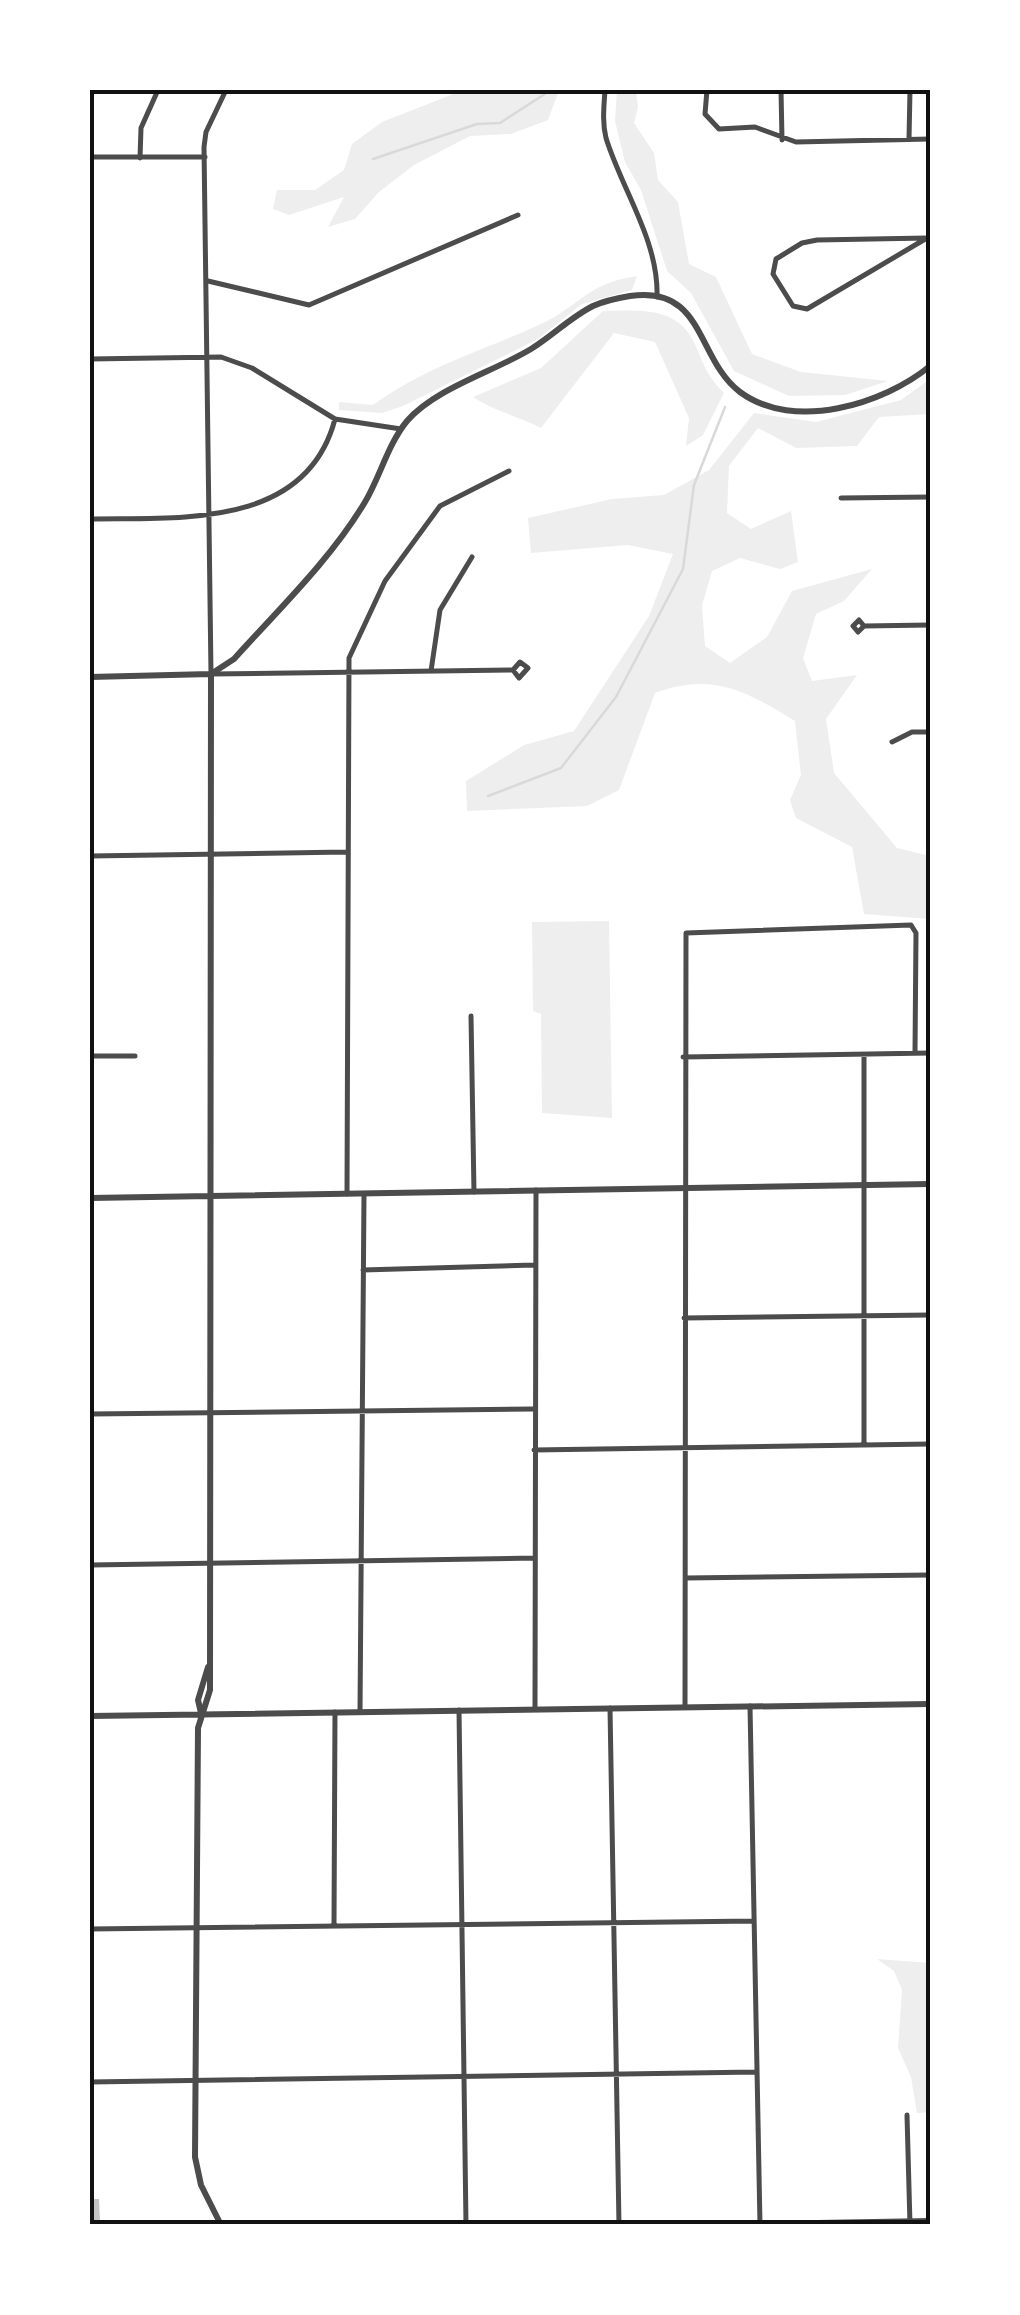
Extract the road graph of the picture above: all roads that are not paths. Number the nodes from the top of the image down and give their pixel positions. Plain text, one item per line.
1 (158, 90) edge
2 (226, 90) edge
3 (605, 90) edge
4 (707, 90) edge
5 (781, 90) edge
6 (910, 90) edge
7 (930, 139) edge
8 (782, 140) junction
9 (909, 140) junction
10 (90, 157) edge
11 (205, 157) junction
12 (140, 158) junction
13 (518, 215) dead end
14 (928, 238) edge
15 (208, 281) junction
16 (657, 297) junction
17 (208, 356) junction
18 (90, 359) edge
19 (930, 366) edge
20 (334, 420) junction
21 (401, 429) junction
22 (509, 471) dead end
23 (930, 497) edge
24 (841, 498) dead end
25 (208, 516) junction
26 (90, 519) edge
27 (472, 558) dead end
28 (930, 624) edge
29 (864, 626) dead end
30 (513, 670) dead end
31 (431, 671) junction
32 (347, 672) junction
33 (211, 674) junction
34 (90, 676) edge
35 (930, 732) edge
36 (892, 742) dead end
37 (346, 852) junction
38 (211, 854) junction
39 (90, 856) edge
40 (472, 1016) dead end
41 (930, 1052) edge
42 (915, 1053) junction
43 (864, 1055) junction
44 (90, 1056) edge
45 (135, 1056) dead end
46 (683, 1057) junction
47 (930, 1184) edge
48 (864, 1186) junction
49 (684, 1188) junction
50 (536, 1190) junction
51 (474, 1192) junction
52 (346, 1194) junction
53 (364, 1194) junction
54 (211, 1196) junction
55 (90, 1198) edge
56 (534, 1265) junction
57 (362, 1270) junction
58 (930, 1314) edge
59 (863, 1316) junction
60 (684, 1318) junction
61 (532, 1409) junction
62 (362, 1411) junction
63 (209, 1413) junction
64 (90, 1414) edge
65 (930, 1444) edge
66 (864, 1445) junction
67 (685, 1448) junction
68 (534, 1450) junction
69 (535, 1558) junction
70 (361, 1561) junction
71 (208, 1563) junction
72 (90, 1565) edge
73 (930, 1575) edge
74 (686, 1578) junction
75 (930, 1704) edge
76 (750, 1706) junction
77 (686, 1707) junction
78 (610, 1708) junction
79 (535, 1709) junction
80 (459, 1710) junction
81 (335, 1712) junction
82 (360, 1712) junction
83 (201, 1714) junction
84 (90, 1716) edge
85 (614, 1922) junction
86 (754, 1922) junction
87 (334, 1926) junction
88 (462, 1926) junction
89 (195, 1929) junction
90 (90, 1930) edge
91 (756, 2072) junction
92 (617, 2076) junction
93 (464, 2077) junction
94 (195, 2080) junction
95 (90, 2082) edge
96 (907, 2115) dead end
97 (930, 2222) edge
98 (910, 2223) edge
99 (221, 2225) edge
100 (466, 2225) edge
101 (619, 2225) edge
102 (714, 2225) edge
103 (760, 2225) edge

1 - 12 street
2 - 11 street
3 - 16 street
4 - 8 street
5 - 8 street
6 - 9 street
7 - 9 street
8 - 9 street
10 - 12 street
11 - 12 street
11 - 15 street
13 - 15 street
14 - 14 street
15 - 17 street
16 - 19 street
16 - 21 street
17 - 18 street
17 - 20 street
17 - 25 street
20 - 21 street
20 - 25 street
21 - 33 street
22 - 32 street
23 - 24 street
25 - 26 street
25 - 33 street
27 - 31 street
28 - 29 street
30 - 31 street
31 - 32 street
32 - 33 street
32 - 37 street
33 - 34 street
33 - 38 street
35 - 36 street
37 - 38 street
37 - 52 street
38 - 39 street
38 - 54 street
40 - 51 street
41 - 42 street
42 - 43 street
42 - 46 street
43 - 46 street
43 - 48 street
44 - 45 street
46 - 49 street
47 - 48 street
48 - 49 street
48 - 59 street
49 - 50 street
49 - 60 street
50 - 51 street
50 - 56 street
51 - 53 street
52 - 53 street
52 - 54 street
53 - 57 street
54 - 55 street
54 - 63 street
56 - 57 street
56 - 61 street
57 - 62 street
58 - 59 street
59 - 60 street
59 - 66 street
60 - 67 street
61 - 62 street
61 - 68 street
62 - 63 street
62 - 70 street
63 - 64 street
63 - 71 street
65 - 66 street
66 - 67 street
67 - 68 street
67 - 74 street
68 - 69 street
69 - 70 street
69 - 79 street
70 - 71 street
70 - 82 street
71 - 72 street
71 - 83 street
73 - 74 street
74 - 77 street
75 - 76 street
76 - 77 street
76 - 86 street
77 - 78 street
78 - 79 street
78 - 85 street
79 - 80 street
80 - 82 street
80 - 88 street
81 - 82 street
81 - 83 street
81 - 87 street
83 - 84 street
83 - 89 street
85 - 86 street
85 - 88 street
85 - 92 street
86 - 91 street
87 - 88 street
87 - 89 street
88 - 93 street
89 - 90 street
89 - 94 street
91 - 92 street
91 - 103 street
92 - 93 street
92 - 101 street
93 - 94 street
93 - 100 street
94 - 95 street
94 - 99 street
96 - 98 street
97 - 98 street
98 - 103 street
102 - 103 street

